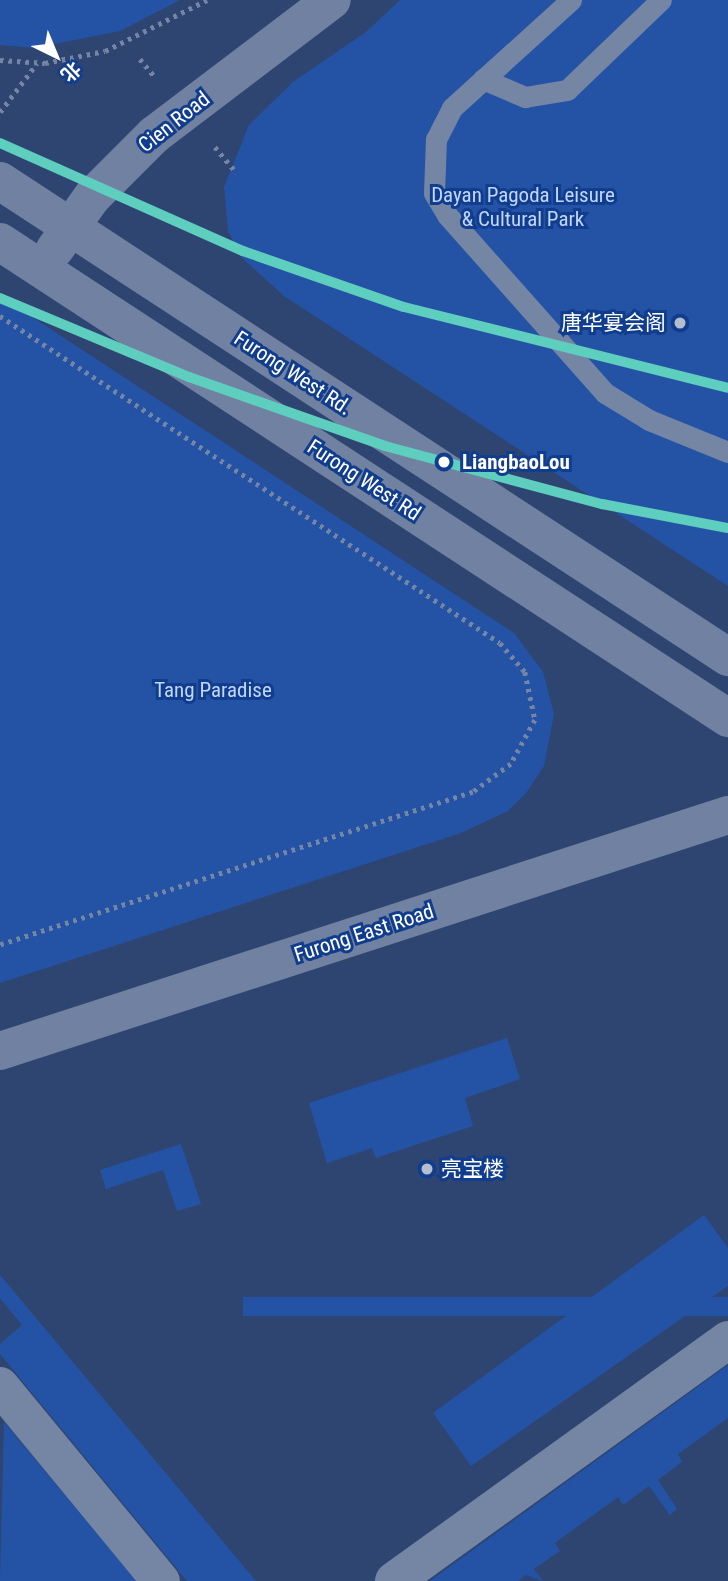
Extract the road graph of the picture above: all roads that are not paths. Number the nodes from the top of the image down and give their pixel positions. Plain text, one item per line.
1 (332, 0) edge
2 (571, 0) edge
3 (661, 0) edge
4 (484, 79) junction
5 (0, 181) edge
6 (69, 227) junction
7 (0, 242) edge
8 (41, 269) junction
9 (728, 452) edge
10 (728, 657) edge
11 (728, 718) edge
12 (728, 814) edge
13 (0, 1051) edge
14 (728, 1340) edge
15 (0, 1386) edge
16 (161, 1581) edge
17 (394, 1581) edge

1 - 6 main road, Cien Road
2 - 4 lane
3 - 4 lane
4 - 9 lane
5 - 6 main road, Furong West Rd.
6 - 8 main road, Cien Road
6 - 10 main road, Furong West Rd.
7 - 8 main road, Furong West Rd
8 - 11 main road, Furong West Rd
12 - 13 main road, Furong East Road
14 - 17 street
15 - 16 street

